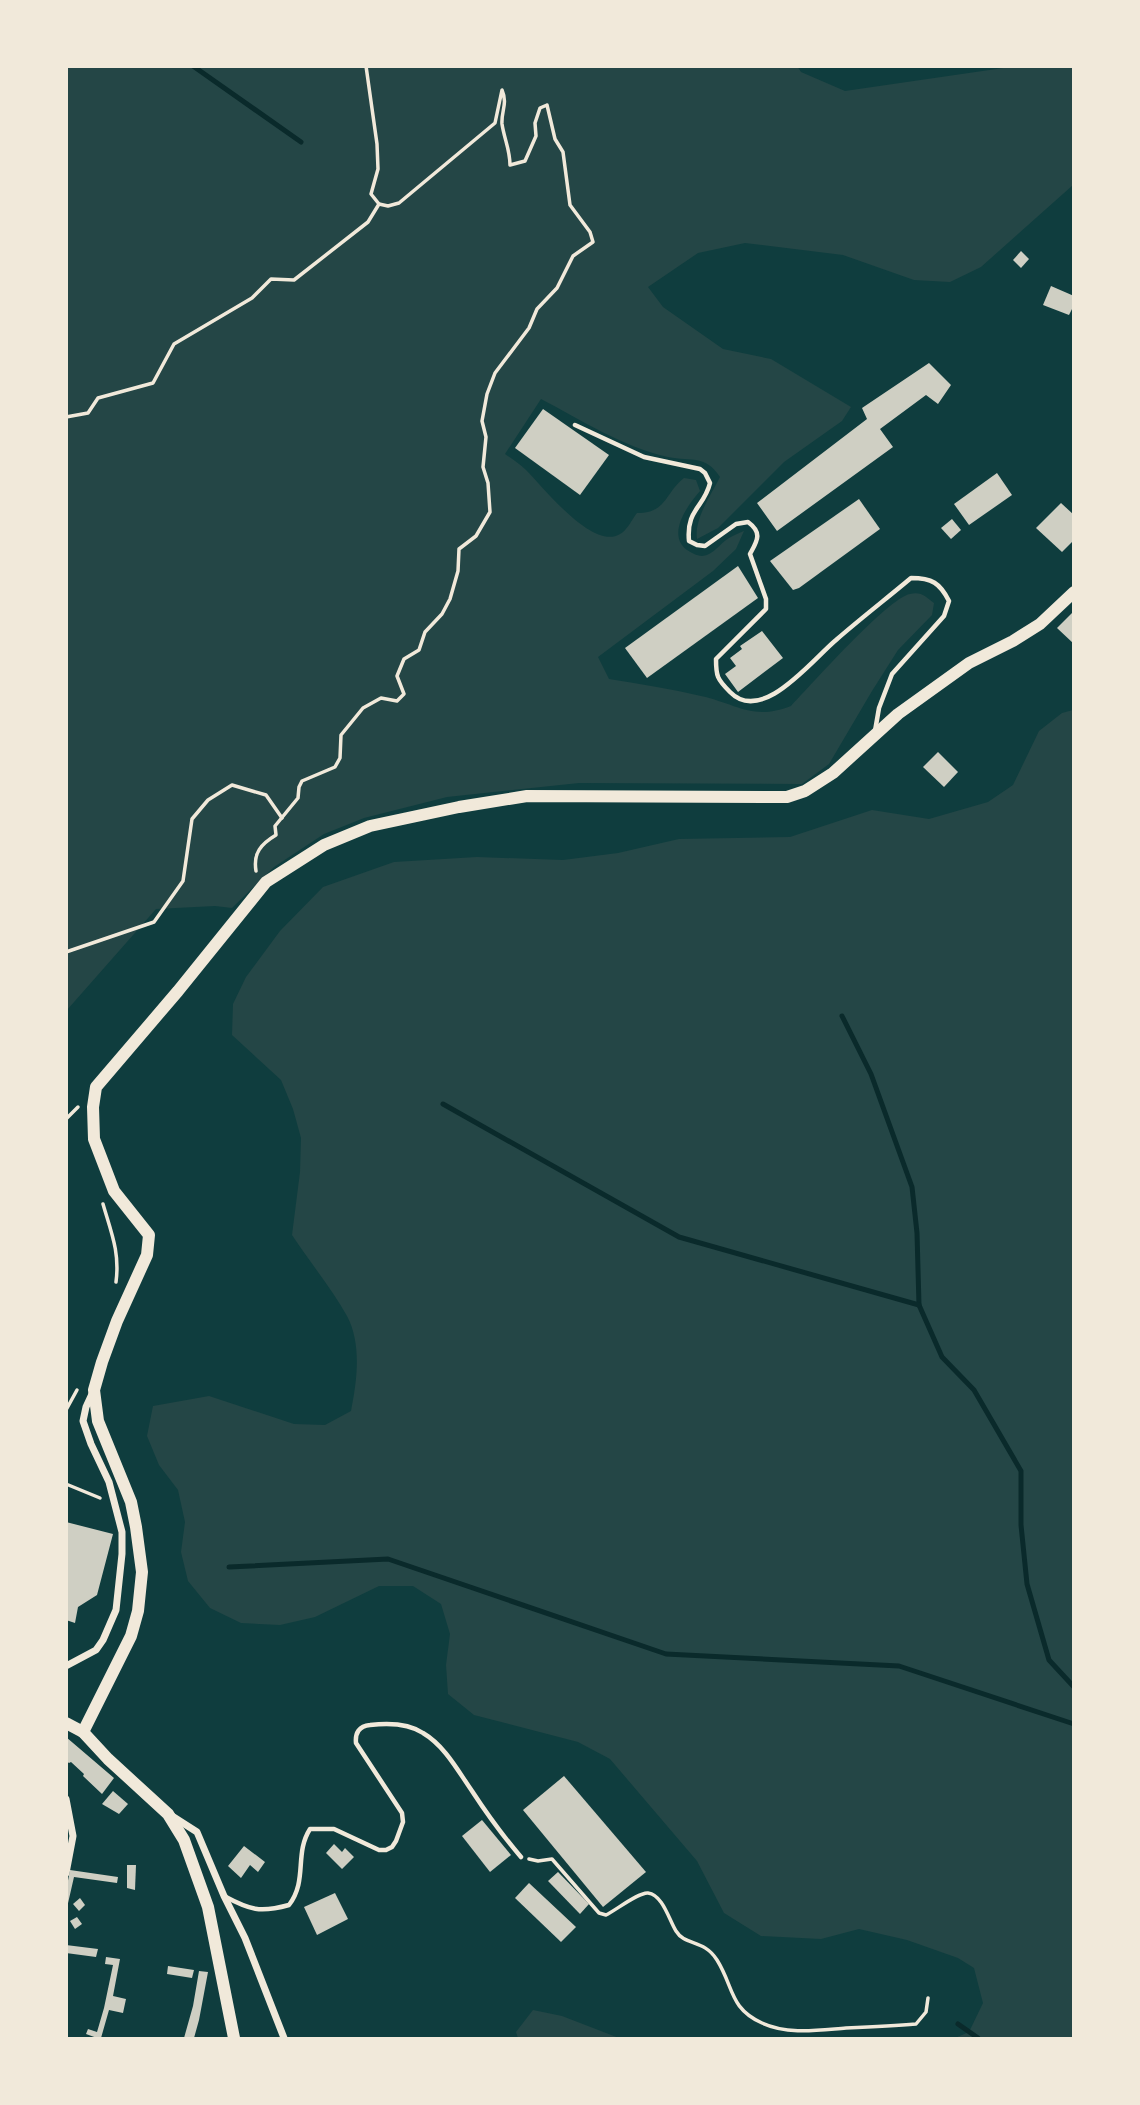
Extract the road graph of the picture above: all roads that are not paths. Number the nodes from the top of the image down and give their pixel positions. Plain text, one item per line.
1 (575, 425) dead end
2 (1073, 593) edge
3 (874, 736) junction
4 (94, 1391) junction
5 (66, 1666) edge
6 (66, 1723) edge
7 (83, 1732) junction
8 (66, 1799) edge
9 (168, 1814) junction
10 (521, 1857) road end
11 (66, 1874) edge
12 (224, 1896) junction
13 (234, 2039) edge
14 (284, 2039) edge

1 - 3 lane
2 - 3 street
3 - 4 street
4 - 5 street
4 - 7 street
6 - 7 street
7 - 9 street
8 - 11 street
9 - 12 street
9 - 13 street
10 - 12 lane
12 - 14 street

